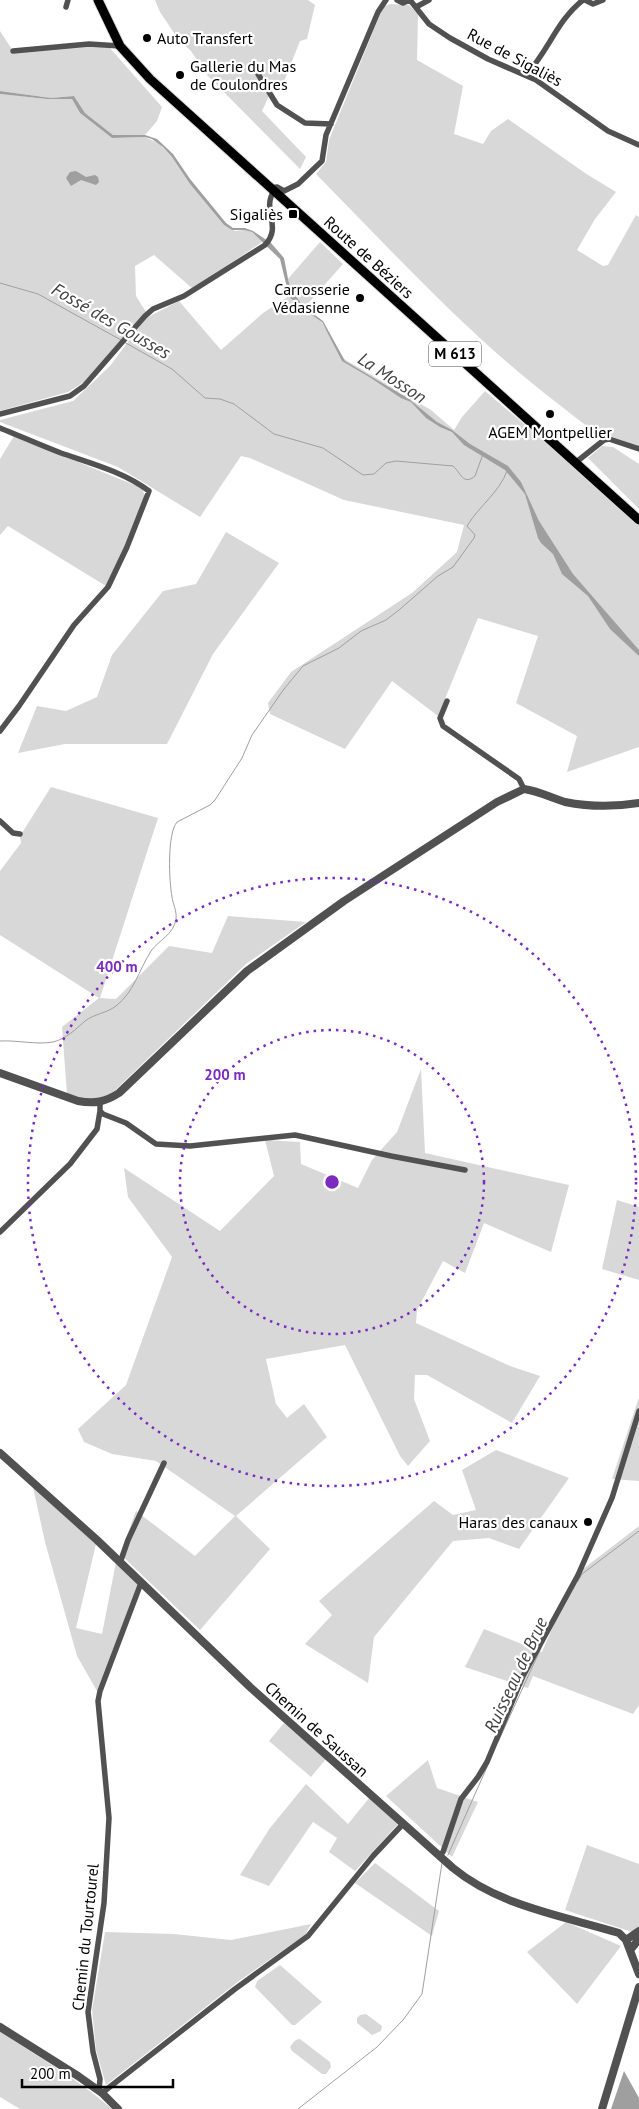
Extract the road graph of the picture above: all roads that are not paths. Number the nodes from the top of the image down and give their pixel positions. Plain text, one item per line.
1 (68, 0) edge
2 (98, 0) edge
3 (386, 0) edge
4 (410, 0) edge
5 (430, 0) edge
6 (584, 0) edge
7 (603, 0) edge
8 (398, 1) edge
9 (66, 7) dead end
10 (416, 7) junction
11 (120, 46) junction
12 (13, 51) dead end
13 (254, 66) dead end
14 (526, 74) junction
15 (331, 124) junction
16 (639, 145) edge
17 (273, 189) junction
18 (0, 414) edge
19 (0, 428) edge
20 (639, 449) edge
21 (575, 463) junction
22 (639, 520) edge
23 (447, 701) dead end
24 (0, 731) edge
25 (524, 789) junction
26 (639, 803) edge
27 (0, 821) edge
28 (20, 834) dead end
29 (0, 1073) edge
30 (100, 1103) junction
31 (100, 1111) junction
32 (465, 1170) dead end
33 (0, 1232) edge
34 (639, 1411) edge
35 (0, 1453) edge
36 (164, 1464) dead end
37 (120, 1563) junction
38 (142, 1583) junction
39 (402, 1824) junction
40 (440, 1855) junction
41 (639, 1931) edge
42 (639, 1939) edge
43 (626, 1940) junction
44 (631, 1949) junction
45 (639, 1974) edge
46 (639, 1989) edge
47 (0, 2027) edge
48 (100, 2092) junction
49 (118, 2109) edge
50 (602, 2109) edge

1 - 9 street
2 - 11 main road, Route de Béziers / M 613
3 - 8 street, Rue de Sigaliès
3 - 15 street, Rue de Sigaliès
4 - 8 street, Rue de Sigaliès
4 - 10 street, Rue de Sigaliès
5 - 10 street
6 - 7 street
6 - 14 street
10 - 14 street, Rue de Sigaliès
11 - 12 street
11 - 17 main road, Route de Béziers / M 613
13 - 15 street
14 - 16 street, Rue de Sigaliès
15 - 17 street, Rue de Sigaliès
17 - 18 street
17 - 21 main road, Route de Béziers / M 613
19 - 24 street
20 - 21 street
21 - 22 main road, Route de Béziers / M 613
23 - 25 street
25 - 26 street
25 - 30 street
27 - 28 street
29 - 30 street
30 - 31 street
31 - 32 street
31 - 33 street
34 - 40 street
35 - 37 street, Chemin de Saussan
36 - 37 street
37 - 38 street, Chemin de Saussan
38 - 39 street, Chemin de Saussan
38 - 48 street, Chemin du Tourtourel
39 - 40 street, Chemin de Saussan
39 - 48 street
40 - 43 street, Chemin de Saussan
41 - 43 street
42 - 44 street
43 - 44 street
44 - 45 street
46 - 50 street
47 - 48 street
48 - 49 street

